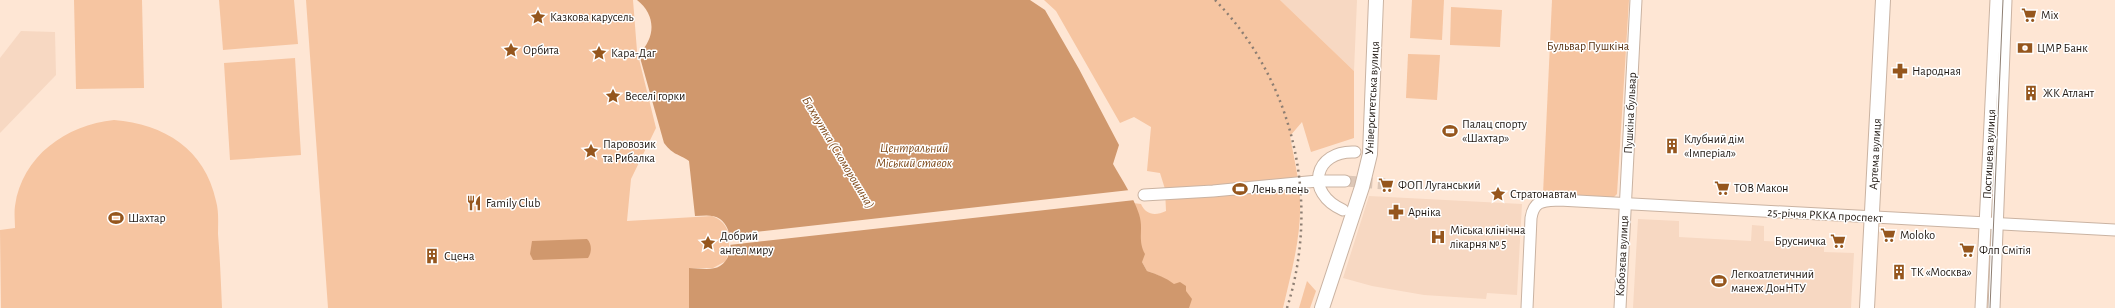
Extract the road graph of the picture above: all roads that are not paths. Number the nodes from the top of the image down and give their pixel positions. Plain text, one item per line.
1 (1376, 0) edge
2 (1636, 0) edge
3 (1883, 0) edge
4 (1996, 0) edge
5 (2006, 0) edge
6 (1355, 152) dead end
7 (1318, 181) junction
8 (1345, 181) tunnel mouth
9 (1144, 195) dead end
10 (1625, 203) junction
11 (1342, 210) dead end
12 (1872, 217) junction
13 (1986, 224) junction
14 (1998, 225) junction
15 (2115, 230) edge
16 (1322, 308) edge
17 (1527, 308) edge
18 (1620, 308) edge
19 (1867, 308) edge
20 (1981, 308) edge
21 (1994, 308) edge

1 - 16 main road, Університетська вулиця
2 - 10 street, Пушкіна бульвар
3 - 12 main road, Артема вулиця
4 - 13 street, Постишева вулиця
5 - 14 street, Постишева вулиця
6 - 7 street
7 - 8 street
7 - 9 street
7 - 11 street
10 - 12 street, 25-річчя РККА проспект
10 - 17 street, 25-річчя РККА проспект
10 - 18 street, Кобозєва вулиця
12 - 13 street, 25-річчя РККА проспект
12 - 19 main road, Артема вулиця
13 - 14 street, 25-річчя РККА проспект
13 - 20 street, Постишева вулиця
14 - 15 street, 25-річчя РККА проспект
14 - 21 street, Постишева вулиця

